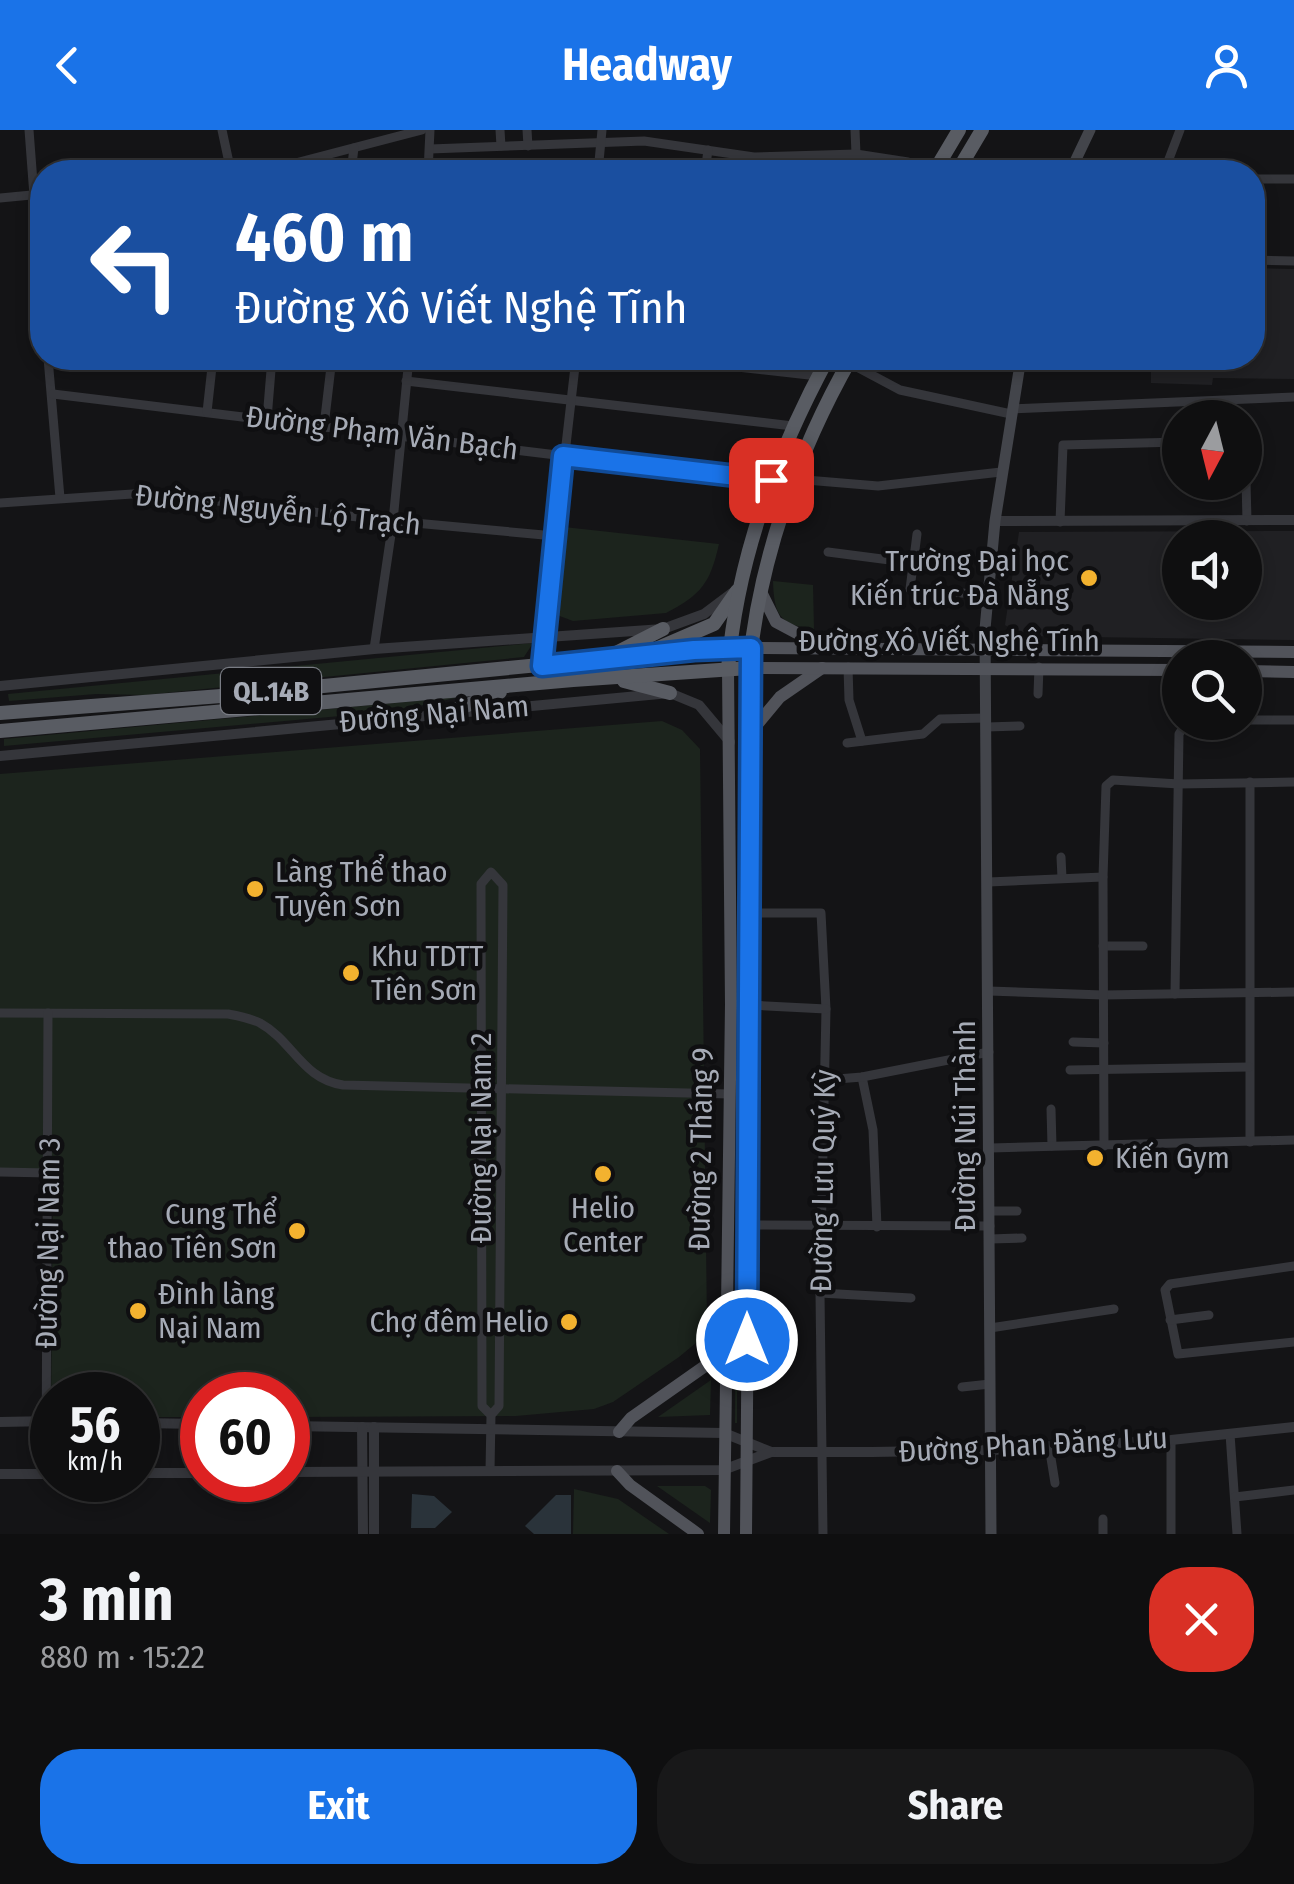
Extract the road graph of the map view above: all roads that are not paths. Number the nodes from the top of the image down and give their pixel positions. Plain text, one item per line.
1 (28, 130) edge
2 (222, 130) edge
3 (422, 130) edge
4 (430, 130) edge
5 (500, 130) edge
6 (527, 130) edge
7 (557, 130) edge
8 (572, 130) edge
9 (602, 130) edge
10 (855, 130) edge
11 (959, 130) edge
12 (982, 130) edge
13 (1090, 130) edge
14 (1165, 130) edge
15 (1179, 132) edge
16 (645, 135) edge
17 (601, 143) junction
18 (573, 144) junction
19 (558, 145) junction
20 (501, 146) junction
21 (528, 146) junction
22 (354, 148) junction
23 (430, 149) junction
24 (708, 150) junction
25 (856, 154) junction
26 (33, 160) edge
27 (228, 160) edge
28 (318, 160) edge
29 (352, 160) edge
30 (429, 160) edge
31 (599, 160) edge
32 (707, 160) edge
33 (884, 160) edge
34 (941, 160) edge
35 (964, 160) edge
36 (1076, 160) edge
37 (1168, 160) edge
38 (1294, 179) edge
39 (1265, 180) edge
40 (30, 195) edge
41 (0, 198) edge
42 (1265, 260) edge
43 (1294, 261) edge
44 (50, 370) edge
45 (212, 370) edge
46 (271, 370) edge
47 (331, 370) edge
48 (407, 370) edge
49 (574, 370) edge
50 (764, 370) edge
51 (821, 370) edge
52 (842, 370) edge
53 (866, 370) edge
54 (1019, 370) edge
55 (818, 376) junction
56 (406, 381) junction
57 (53, 394) junction
58 (1294, 397) edge
59 (570, 399) junction
60 (207, 412) junction
61 (1011, 412) junction
62 (267, 418) junction
63 (324, 426) junction
64 (793, 426) junction
65 (400, 436) junction
66 (1162, 442) edge
67 (563, 456) junction
68 (1002, 472) junction
69 (794, 479) junction
70 (771, 480) junction
71 (60, 498) junction
72 (0, 504) edge
73 (1294, 520) edge
74 (393, 521) junction
75 (994, 521) junction
76 (1162, 521) edge
77 (1262, 521) edge
78 (1060, 522) junction
79 (917, 534) dead end
80 (555, 536) junction
81 (828, 552) dead end
82 (913, 563) junction
83 (740, 586) junction
84 (762, 592) junction
85 (988, 595) junction
86 (663, 629) junction
87 (544, 636) junction
88 (823, 647) junction
89 (730, 648) junction
90 (751, 648) junction
91 (985, 648) junction
92 (374, 650) junction
93 (1294, 652) edge
94 (639, 656) junction
95 (607, 658) junction
96 (542, 666) junction
97 (848, 667) junction
98 (985, 667) junction
99 (728, 668) junction
100 (749, 668) junction
101 (823, 668) junction
102 (1039, 668) junction
103 (1162, 670) edge
104 (1262, 671) edge
105 (1294, 672) edge
106 (614, 678) junction
107 (0, 686) edge
108 (516, 686) junction
109 (670, 693) junction
110 (1038, 694) dead end
111 (450, 712) junction
112 (0, 713) edge
113 (1262, 720) edge
114 (1294, 720) edge
115 (986, 722) junction
116 (1020, 726) dead end
117 (0, 731) edge
118 (750, 733) junction
119 (1179, 740) edge
120 (730, 742) junction
121 (862, 742) junction
122 (848, 743) dead end
123 (0, 756) edge
124 (1250, 782) junction
125 (1294, 782) edge
126 (1180, 784) junction
127 (1061, 857) dead end
128 (1103, 877) junction
129 (1062, 878) junction
130 (988, 882) junction
131 (752, 913) junction
132 (1103, 946) junction
133 (1143, 946) dead end
134 (989, 990) junction
135 (1250, 992) junction
136 (1294, 992) edge
137 (1103, 994) junction
138 (1175, 994) junction
139 (730, 1004) junction
140 (751, 1005) junction
141 (826, 1009) junction
142 (0, 1013) edge
143 (48, 1013) junction
144 (1073, 1042) dead end
145 (1104, 1044) junction
146 (989, 1052) junction
147 (1249, 1067) junction
148 (1070, 1070) dead end
149 (1104, 1070) junction
150 (862, 1077) junction
151 (826, 1080) junction
152 (480, 1088) junction
153 (500, 1089) junction
154 (730, 1094) junction
155 (1052, 1109) dead end
156 (1294, 1140) edge
157 (1250, 1142) junction
158 (1052, 1146) junction
159 (1104, 1146) junction
160 (990, 1148) junction
161 (0, 1172) edge
162 (48, 1173) junction
163 (991, 1211) junction
164 (1016, 1211) dead end
165 (746, 1225) junction
166 (822, 1226) junction
167 (877, 1226) junction
168 (990, 1233) junction
169 (1022, 1238) dead end
170 (1294, 1266) edge
171 (820, 1293) junction
172 (911, 1298) dead end
173 (1114, 1309) dead end
174 (1208, 1314) dead end
175 (1170, 1320) junction
176 (990, 1328) junction
177 (1294, 1342) edge
178 (725, 1352) junction
179 (49, 1372) edge
180 (990, 1384) junction
181 (962, 1387) dead end
182 (491, 1414) junction
183 (30, 1421) edge
184 (0, 1422) edge
185 (310, 1426) edge
186 (1294, 1426) edge
187 (368, 1427) junction
188 (490, 1429) junction
189 (619, 1432) junction
190 (724, 1434) junction
191 (1230, 1434) junction
192 (1171, 1440) junction
193 (747, 1443) junction
194 (1049, 1446) junction
195 (991, 1450) junction
196 (770, 1452) junction
197 (824, 1452) junction
198 (746, 1462) junction
199 (617, 1470) junction
200 (723, 1470) junction
201 (490, 1471) junction
202 (310, 1472) edge
203 (368, 1472) junction
204 (0, 1474) edge
205 (30, 1474) edge
206 (1055, 1483) dead end
207 (1294, 1490) edge
208 (1235, 1498) junction
209 (1103, 1519) dead end
210 (363, 1534) edge
211 (374, 1534) edge
212 (698, 1534) edge
213 (724, 1534) edge
214 (746, 1534) edge
215 (822, 1534) edge
216 (991, 1534) edge
217 (1102, 1534) edge
218 (1172, 1534) edge
219 (1236, 1534) edge

1 - 26 street
2 - 27 street
3 - 22 street
4 - 23 street
5 - 20 street
6 - 21 street
7 - 19 street
8 - 18 street
9 - 17 street
10 - 25 street
11 - 34 highway
12 - 35 highway
13 - 36 main road
14 - 15 street
15 - 37 street
16 - 17 street
16 - 24 street
17 - 18 street
17 - 31 street
18 - 19 street
19 - 21 street
20 - 21 street
20 - 23 street
22 - 28 street
22 - 29 street
23 - 30 street
24 - 25 street
24 - 32 street
25 - 33 street
38 - 39 street
40 - 41 street
42 - 43 street
44 - 57 street
45 - 60 street
46 - 62 street
47 - 63 street
48 - 56 street
49 - 59 street
50 - 55 street
51 - 55 highway
52 - 69 highway
53 - 61 street
54 - 61 main road, Đường Núi Thành
55 - 64 highway
56 - 59 street
56 - 65 street
57 - 60 street, Đường Phạm Văn Bạch
57 - 71 street
58 - 61 street
59 - 64 street
59 - 67 street
60 - 62 street, Đường Phạm Văn Bạch
61 - 68 main road, Đường Núi Thành
62 - 63 street, Đường Phạm Văn Bạch
63 - 65 street, Đường Phạm Văn Bạch
64 - 70 highway
65 - 67 street, Đường Phạm Văn Bạch
65 - 74 street
66 - 78 street
67 - 70 street, Đường Phạm Văn Bạch
67 - 80 street
68 - 69 street
68 - 75 main road, Đường Núi Thành
69 - 84 highway
70 - 83 highway
71 - 72 street, Đường Nguyễn Lộ Trạch
71 - 74 street, Đường Nguyễn Lộ Trạch
73 - 77 street
74 - 80 street, Đường Nguyễn Lộ Trạch
74 - 92 street
75 - 78 street
75 - 85 main road, Đường Núi Thành
76 - 78 street
79 - 82 street
80 - 87 street
81 - 82 street
82 - 85 street
83 - 86 street
83 - 89 highway
83 - 94 highway
84 - 88 main road
84 - 90 highway
85 - 91 main road, Đường Núi Thành
86 - 87 street
86 - 95 highway
87 - 92 street
87 - 96 street
88 - 90 main road, Đường Xô Viết Nghệ Tĩnh
88 - 91 main road, Đường Xô Viết Nghệ Tĩnh
89 - 90 highway, Đường Xô Viết Nghệ Tĩnh
89 - 94 highway, Đường Xô Viết Nghệ Tĩnh / QL.14B
89 - 99 highway
90 - 100 highway
91 - 93 main road, Đường Xô Viết Nghệ Tĩnh
91 - 98 main road, Đường Núi Thành
92 - 107 street
94 - 95 highway, Đường Xô Viết Nghệ Tĩnh / QL.14B
95 - 96 highway, Đường Xô Viết Nghệ Tĩnh / QL.14B
96 - 112 highway, Đường Xô Viết Nghệ Tĩnh / QL.14B
97 - 98 main road, Đường Xô Viết Nghệ Tĩnh
97 - 101 main road, Đường Xô Viết Nghệ Tĩnh
97 - 121 street
98 - 102 main road, Đường Xô Viết Nghệ Tĩnh
98 - 115 main road, Đường Núi Thành
99 - 100 highway, Đường Xô Viết Nghệ Tĩnh
99 - 106 highway, Đường Xô Viết Nghệ Tĩnh / QL.14B
99 - 120 main road, Đường 2 Tháng 9
100 - 101 main road, Đường Xô Viết Nghệ Tĩnh
100 - 118 main road, Đường 2 Tháng 9
101 - 118 main road
102 - 103 main road, Đường Xô Viết Nghệ Tĩnh
102 - 110 street
104 - 105 main road
106 - 108 highway, Đường Xô Viết Nghệ Tĩnh / QL.14B
106 - 109 highway
108 - 111 highway
108 - 117 highway, Đường Xô Viết Nghệ Tĩnh / QL.14B
109 - 111 street, Đường Nại Nam
109 - 120 street
111 - 123 street, Đường Nại Nam
113 - 114 street
115 - 116 street
115 - 121 street
115 - 130 main road, Đường Núi Thành
118 - 131 main road, Đường 2 Tháng 9
119 - 126 street
120 - 139 main road, Đường 2 Tháng 9
121 - 122 street
124 - 125 street
124 - 126 street
124 - 135 street
126 - 128 street
126 - 138 street
127 - 129 street
128 - 129 street
128 - 132 street
129 - 130 street
130 - 134 main road, Đường Núi Thành
131 - 140 main road, Đường 2 Tháng 9
131 - 141 street, Đường Lưu Quý Kỳ
132 - 133 street
132 - 137 street
134 - 137 street
134 - 146 main road, Đường Núi Thành
135 - 136 street
135 - 138 street
135 - 147 street
137 - 138 street
137 - 145 street
139 - 140 street, Đường 2 Tháng 9
139 - 154 main road, Đường 2 Tháng 9
140 - 141 street, Đường 2 Tháng 9
140 - 165 main road, Đường 2 Tháng 9
141 - 151 street, Đường Lưu Quý Kỳ
142 - 143 street
143 - 152 street
143 - 162 street, Đường Nại Nam 3
144 - 145 street
145 - 149 street
146 - 150 street
146 - 160 main road, Đường Núi Thành
147 - 149 street
147 - 157 street
148 - 149 street
149 - 159 street
150 - 151 street
150 - 167 street
151 - 166 street, Đường Lưu Quý Kỳ
152 - 153 street
152 - 153 street, Đường Nại Nam 2
152 - 182 street, Đường Nại Nam 2
153 - 154 street
153 - 182 street, Đường Nại Nam 2
154 - 178 main road, Đường 2 Tháng 9
155 - 158 street
156 - 157 street
157 - 159 street
158 - 159 street
158 - 160 street
160 - 163 main road, Đường Núi Thành
161 - 162 street
162 - 179 street, Đường Nại Nam 3
163 - 164 street
163 - 168 main road, Đường Núi Thành
165 - 166 street
165 - 193 main road, Đường 2 Tháng 9
166 - 167 street
166 - 171 street, Đường Lưu Quý Kỳ
167 - 168 street
168 - 169 street
168 - 176 main road, Đường Núi Thành
170 - 175 street
171 - 172 street
171 - 197 street, Đường Lưu Quý Kỳ
173 - 176 street
174 - 175 street
175 - 177 street
176 - 180 main road, Đường Núi Thành
178 - 189 main road
178 - 190 main road, Đường 2 Tháng 9
180 - 181 street
180 - 195 main road, Đường Núi Thành
182 - 188 street, Đường Nại Nam 2
183 - 184 street
185 - 187 street, Đường Phan Đăng Lưu
186 - 191 street, Đường Phan Đăng Lưu
187 - 188 street, Đường Phan Đăng Lưu
187 - 203 street
188 - 189 street, Đường Phan Đăng Lưu
188 - 201 street, Đường Nại Nam 2
189 - 190 street, Đường Phan Đăng Lưu
190 - 193 street, Đường Phan Đăng Lưu
190 - 200 main road, Đường 2 Tháng 9
191 - 192 street, Đường Phan Đăng Lưu
191 - 208 street
192 - 194 street, Đường Phan Đăng Lưu
192 - 218 street
193 - 196 street, Đường Phan Đăng Lưu
193 - 198 main road, Đường 2 Tháng 9
194 - 195 street, Đường Phan Đăng Lưu
194 - 206 street
195 - 197 street, Đường Phan Đăng Lưu
195 - 216 main road, Đường Núi Thành
196 - 197 street, Đường Phan Đăng Lưu
196 - 198 street, Đường Phan Đăng Lưu
197 - 215 street, Đường Lưu Quý Kỳ
198 - 200 street, Đường Phan Đăng Lưu
198 - 214 main road, Đường 2 Tháng 9
199 - 200 street, Đường Phan Đăng Lưu
199 - 201 street, Đường Phan Đăng Lưu
199 - 212 main road
200 - 213 main road, Đường 2 Tháng 9
201 - 203 street, Đường Phan Đăng Lưu
202 - 203 street, Đường Phan Đăng Lưu
203 - 210 street
203 - 211 street
204 - 205 street
207 - 208 street
208 - 219 street
209 - 217 street

